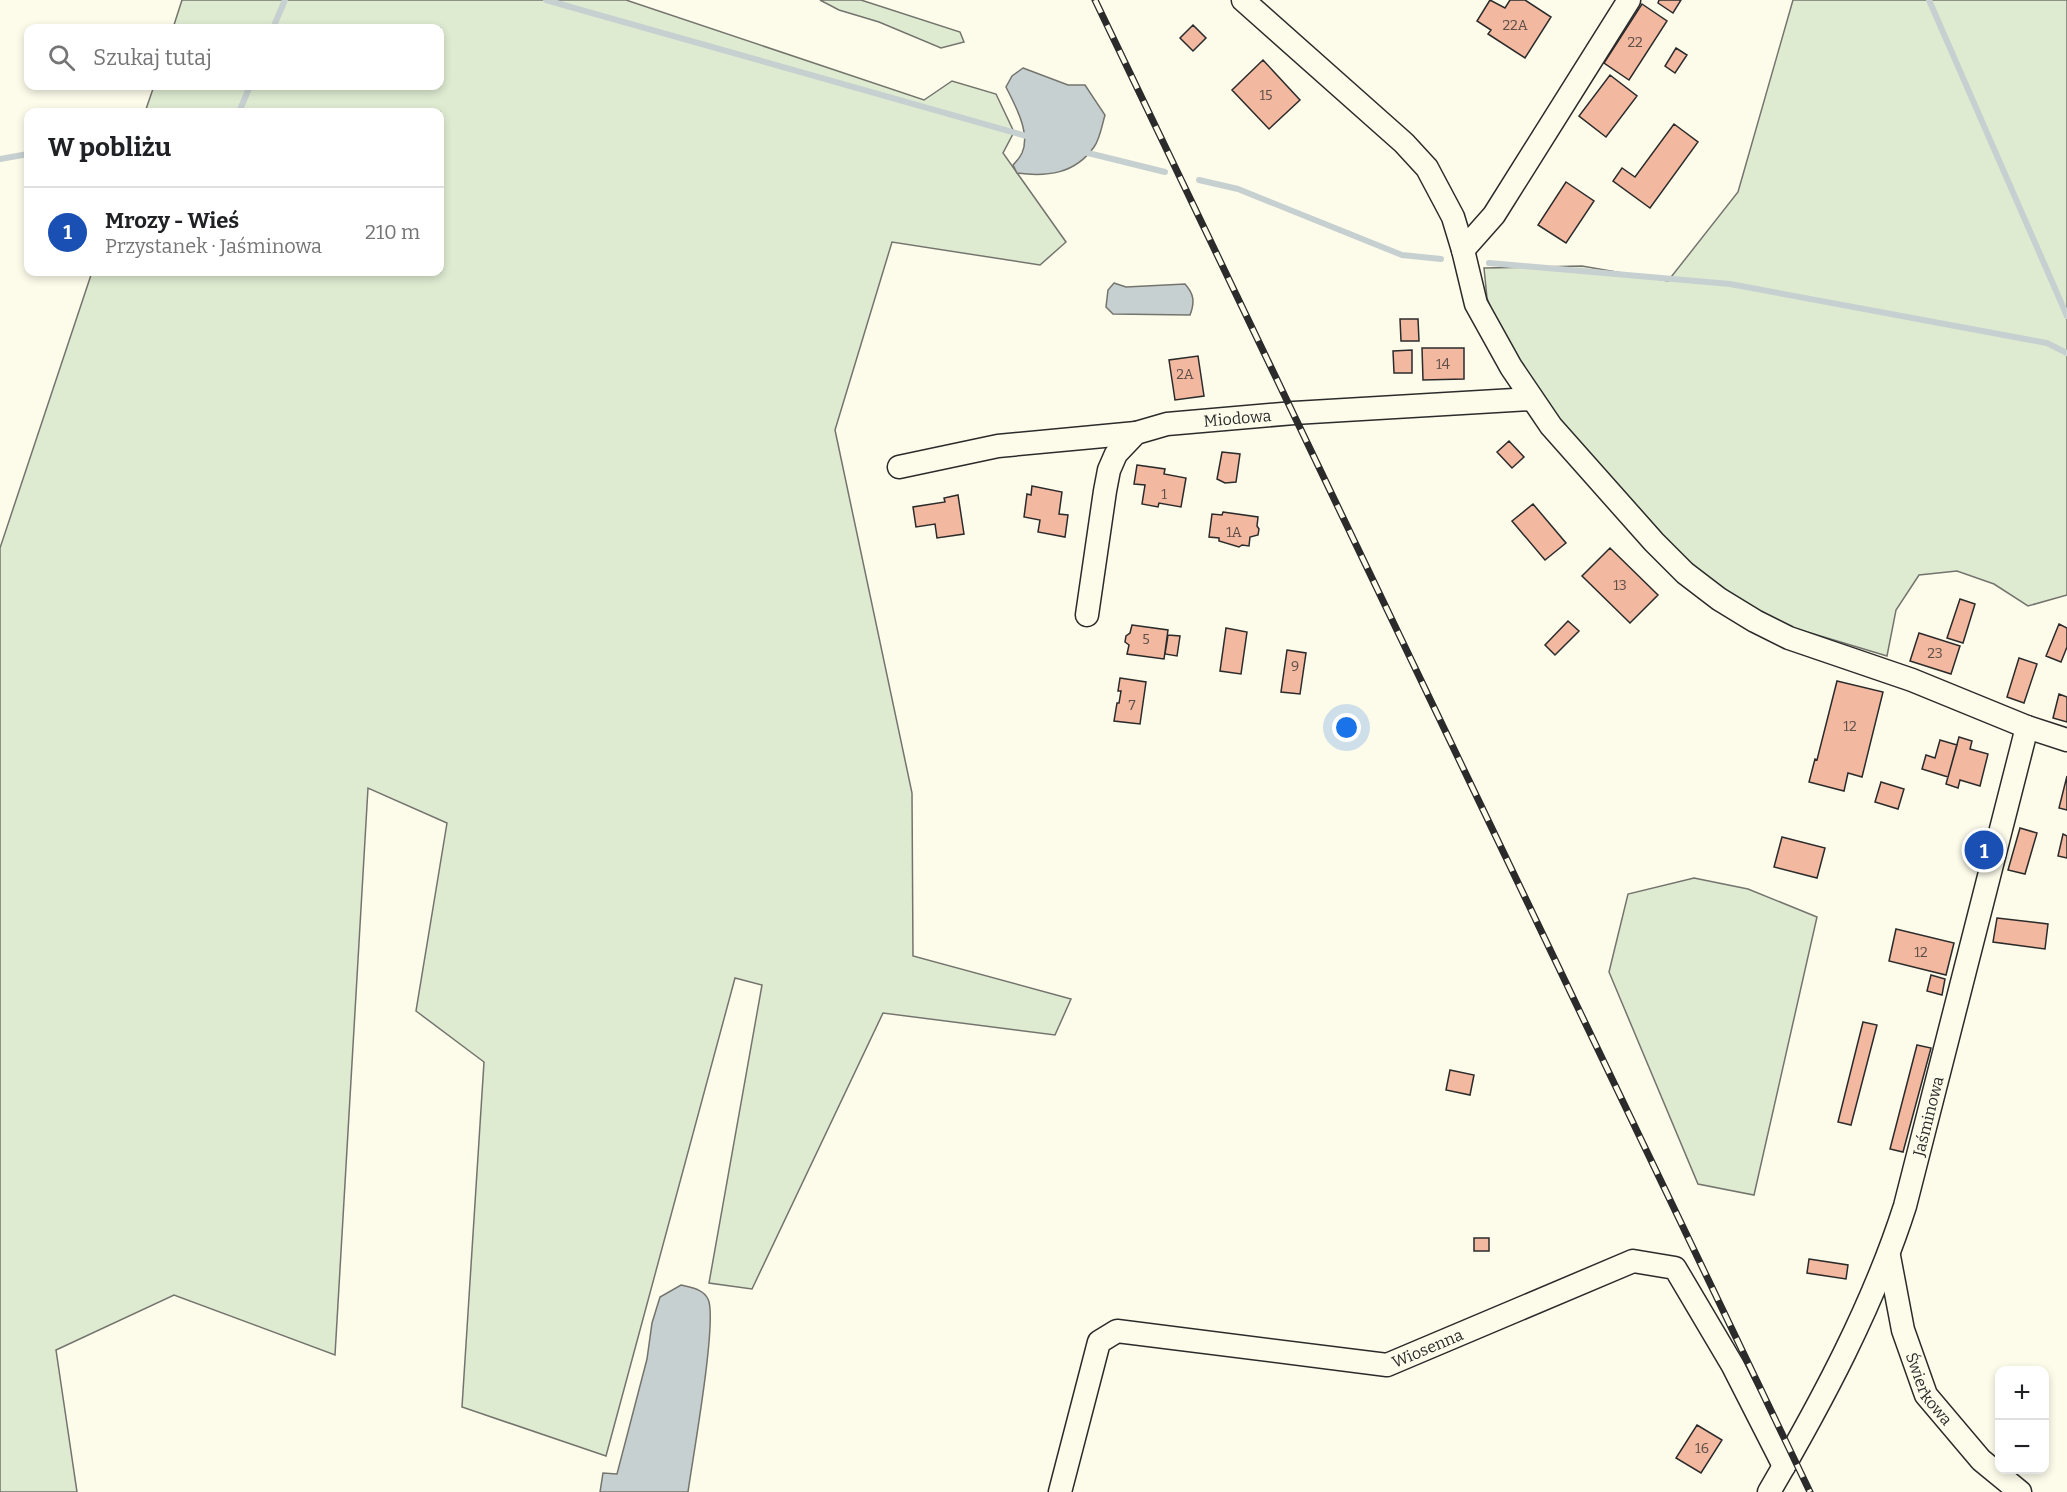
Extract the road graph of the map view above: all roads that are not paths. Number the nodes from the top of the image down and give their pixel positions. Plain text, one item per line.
1 (1243, 0) edge
2 (1629, 0) edge
3 (1463, 249) junction
4 (1532, 399) junction
5 (1136, 433) junction
6 (899, 467) dead end
7 (1087, 615) dead end
8 (2027, 727) junction
9 (2067, 740) edge
10 (1889, 1256) junction
11 (1784, 1466) junction
12 (1773, 1490) edge
13 (1060, 1492) edge
14 (2020, 1492) edge

1 - 3 street
2 - 3 street
3 - 4 street
4 - 5 street, Miodowa
4 - 8 street
5 - 6 street, Miodowa
5 - 7 street
8 - 9 street
8 - 10 street, Jaśminowa
10 - 11 street, Jaśminowa
10 - 14 street, Świerkowa
11 - 12 street, Jaśminowa
11 - 13 street, Wiosenna

